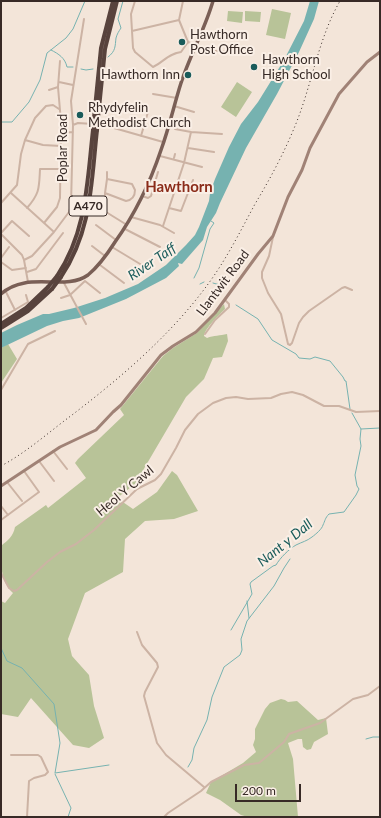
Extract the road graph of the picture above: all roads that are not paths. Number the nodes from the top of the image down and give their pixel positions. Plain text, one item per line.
1 (113, 1) edge
2 (117, 1) edge
3 (135, 1) edge
4 (183, 1) edge
5 (213, 1) edge
6 (84, 19) dead end
7 (179, 20) junction
8 (132, 31) junction
9 (188, 42) junction
10 (196, 48) junction
11 (230, 52) dead end
12 (380, 52) edge
13 (60, 61) dead end
14 (59, 82) junction
15 (74, 86) junction
16 (58, 87) junction
17 (49, 90) dead end
18 (153, 94) dead end
19 (177, 98) junction
20 (174, 106) junction
21 (60, 110) junction
22 (148, 112) dead end
23 (194, 112) dead end
24 (96, 118) junction
25 (73, 125) junction
26 (175, 129) dead end
27 (73, 132) junction
28 (191, 132) junction
29 (61, 133) junction
30 (222, 134) dead end
31 (142, 136) junction
32 (25, 140) junction
33 (164, 142) junction
34 (61, 146) junction
35 (188, 148) junction
36 (214, 152) dead end
37 (175, 154) dead end
38 (160, 156) junction
39 (174, 159) junction
40 (184, 163) junction
41 (202, 167) dead end
42 (60, 169) junction
43 (107, 172) dead end
44 (158, 172) dead end
45 (107, 179) junction
46 (178, 180) junction
47 (193, 180) dead end
48 (190, 186) junction
49 (11, 193) junction
50 (105, 193) junction
51 (142, 196) junction
52 (105, 198) dead end
53 (1, 203) edge
54 (98, 207) dead end
55 (27, 208) junction
56 (169, 208) junction
57 (131, 217) junction
58 (44, 223) junction
59 (96, 225) dead end
60 (127, 225) junction
61 (163, 226) junction
62 (125, 229) junction
63 (54, 232) junction
64 (1, 233) edge
65 (63, 233) dead end
66 (174, 233) dead end
67 (29, 236) dead end
68 (273, 236) junction
69 (117, 240) junction
70 (92, 246) dead end
71 (9, 247) dead end
72 (112, 247) junction
73 (160, 247) dead end
74 (105, 256) junction
75 (1, 258) edge
76 (24, 260) junction
77 (1, 262) edge
78 (99, 264) junction
79 (26, 268) junction
80 (150, 270) dead end
81 (26, 272) junction
82 (64, 281) junction
83 (28, 282) junction
84 (124, 282) dead end
85 (50, 288) junction
86 (5, 290) junction
87 (352, 290) dead end
88 (100, 293) dead end
89 (1, 294) edge
90 (26, 295) dead end
91 (70, 295) junction
92 (61, 298) dead end
93 (225, 300) junction
94 (16, 310) junction
95 (1, 318) edge
96 (1, 324) edge
97 (86, 324) dead end
98 (1, 328) edge
99 (55, 331) dead end
100 (205, 334) dead end
101 (1, 390) edge
102 (380, 411) edge
103 (53, 451) junction
104 (39, 461) junction
105 (67, 470) dead end
106 (24, 471) junction
107 (7, 482) junction
108 (54, 482) dead end
109 (1, 486) edge
110 (22, 501) dead end
111 (1, 506) edge
112 (8, 515) junction
113 (1, 520) edge
114 (1, 573) edge
115 (137, 632) dead end
116 (380, 686) edge
117 (11, 755) dead end
118 (204, 787) junction
119 (27, 817) edge
120 (164, 817) edge

1 - 24 highway, A470
2 - 24 highway, A470
3 - 8 street
4 - 7 street
5 - 10 main road
6 - 15 street, Poplar Road
7 - 8 street
7 - 9 street
8 - 9 street
9 - 10 street
10 - 11 street
10 - 19 main road
12 - 68 main road, Llantwit Road
13 - 14 street
14 - 15 street
14 - 16 street
15 - 25 street, Poplar Road
16 - 17 street
16 - 21 street
18 - 19 street
19 - 20 main road
20 - 23 street
20 - 33 main road
21 - 29 street
21 - 32 street
22 - 31 street
24 - 85 highway, A470, bridge
25 - 27 street, Poplar Road
25 - 31 street
26 - 28 street
27 - 29 street
27 - 63 street, Poplar Road
28 - 30 street
28 - 35 street
29 - 34 street
31 - 33 street
32 - 34 street
32 - 49 street
33 - 38 main road
34 - 42 street
35 - 36 street
35 - 40 street
37 - 39 street
38 - 39 street
38 - 51 main road
39 - 40 street
40 - 41 street
40 - 46 street
42 - 55 street
42 - 58 street
43 - 45 street
44 - 51 street
45 - 50 street
45 - 50 street
46 - 48 street
46 - 56 street
47 - 48 street
48 - 56 street
49 - 53 street
49 - 55 street
50 - 52 street
51 - 57 main road
54 - 60 street
55 - 58 street
56 - 61 street
57 - 60 main road
57 - 61 street
58 - 63 street
59 - 69 street
60 - 62 main road
61 - 66 street
62 - 69 main road
62 - 73 street
63 - 76 street, Poplar Road
64 - 67 street
64 - 76 street
65 - 81 street
68 - 87 street
68 - 93 main road, Llantwit Road
69 - 72 main road
70 - 74 street
71 - 75 street
72 - 74 main road
72 - 80 street
74 - 78 main road
76 - 79 street
77 - 79 street
78 - 82 main road
78 - 84 street
79 - 81 street
81 - 83 street
82 - 83 main road
82 - 91 street
83 - 86 main road
85 - 96 highway, A470
85 - 98 highway, A470
86 - 89 main road
86 - 94 street
88 - 91 street
90 - 94 street
91 - 92 street
91 - 97 street
93 - 100 street
93 - 103 main road, Llantwit Road
94 - 95 street
99 - 101 street
102 - 114 street, Heol Y Cawl
103 - 104 main road, Llantwit Road
103 - 105 street
104 - 106 main road, Llantwit Road
104 - 108 street
106 - 107 main road, Llantwit Road
106 - 112 street
107 - 109 main road, Llantwit Road
107 - 110 street
111 - 112 street
112 - 113 street
115 - 118 street
116 - 118 street
117 - 119 street
118 - 120 street

